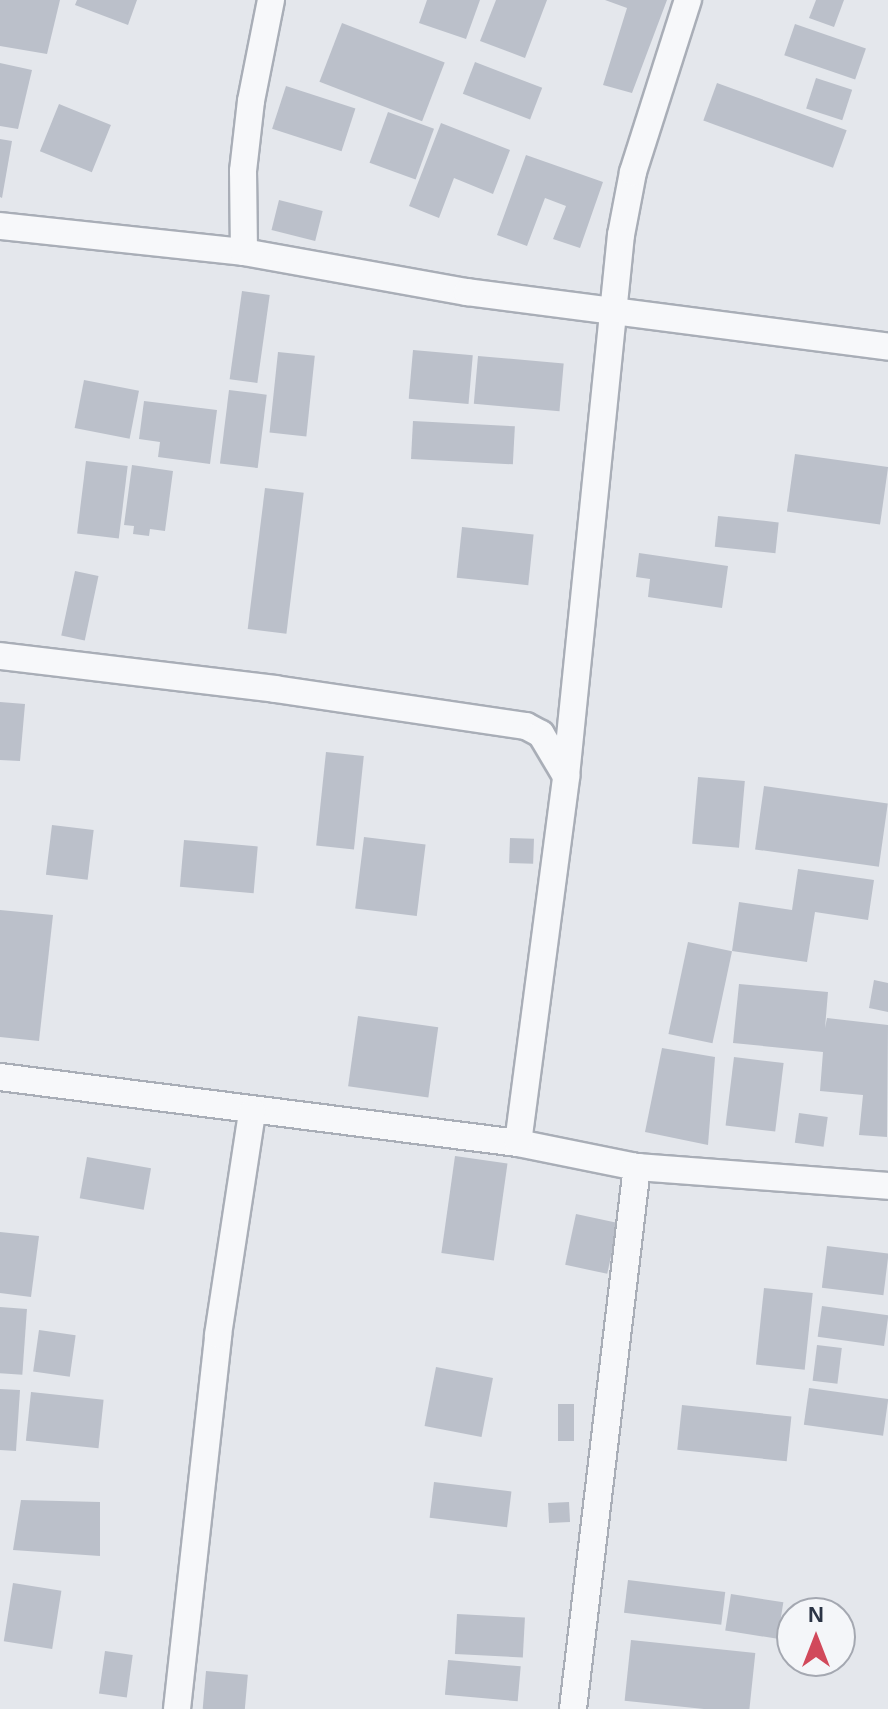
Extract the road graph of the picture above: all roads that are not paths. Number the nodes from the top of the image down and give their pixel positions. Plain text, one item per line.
1 (271, 0) edge
2 (688, 0) edge
3 (0, 226) edge
4 (244, 252) junction
5 (617, 310) junction
6 (888, 347) edge
7 (0, 656) edge
8 (566, 776) junction
9 (0, 1077) edge
10 (252, 1112) junction
11 (518, 1143) junction
12 (637, 1167) junction
13 (888, 1186) edge
14 (177, 1709) edge
15 (573, 1709) edge

1 - 4 street
2 - 5 street
3 - 4 street
4 - 5 street
5 - 6 street
5 - 8 street
7 - 8 street
8 - 11 street
9 - 10 street
10 - 11 street
10 - 14 street
11 - 12 street
12 - 13 street
12 - 15 street

